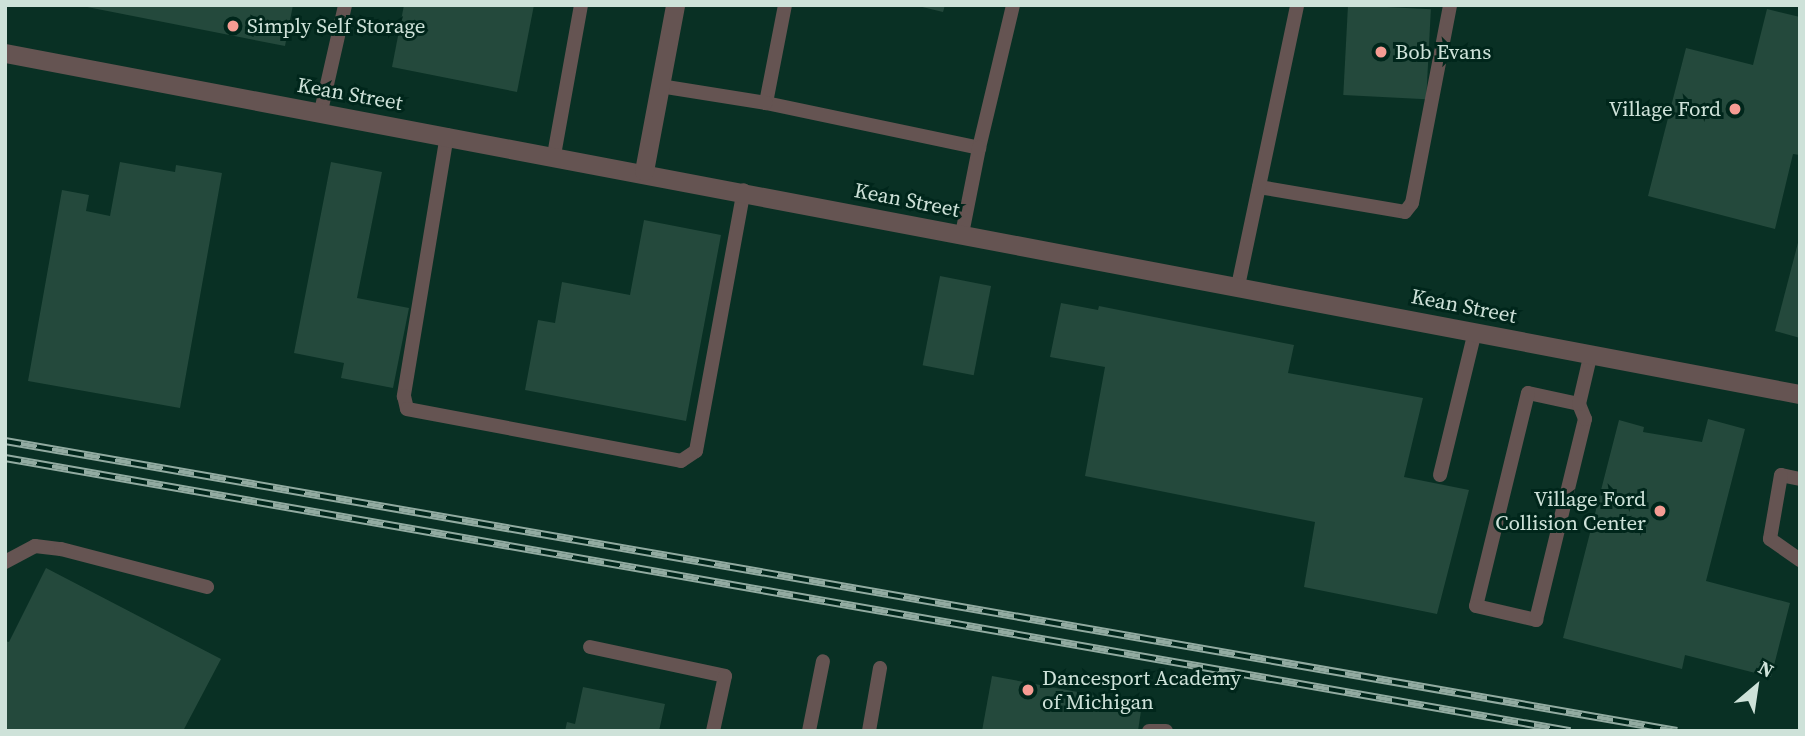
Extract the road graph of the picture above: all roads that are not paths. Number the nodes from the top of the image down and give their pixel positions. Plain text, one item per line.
1 (345, 5) edge
2 (581, 5) edge
3 (674, 5) edge
4 (785, 5) edge
5 (1013, 5) edge
6 (1297, 5) edge
7 (1450, 5) edge
8 (5, 53) edge
9 (660, 86) junction
10 (766, 103) junction
11 (321, 111) junction
12 (447, 135) junction
13 (979, 148) junction
14 (554, 155) junction
15 (644, 171) junction
16 (1259, 187) junction
17 (744, 190) junction
18 (962, 234) junction
19 (1238, 286) junction
20 (1475, 331) junction
21 (1591, 353) junction
22 (1800, 394) edge
23 (1579, 404) junction
24 (1440, 475) dead end
25 (1800, 478) edge
26 (1800, 560) edge
27 (5, 562) edge
28 (207, 587) dead end
29 (590, 648) dead end
30 (823, 661) dead end
31 (880, 668) dead end
32 (713, 731) edge
33 (809, 731) edge
34 (869, 731) edge
35 (1149, 731) edge
36 (1167, 731) edge

1 - 11 lane
2 - 14 lane
3 - 9 street
4 - 10 lane
5 - 13 lane
6 - 16 lane
7 - 16 lane
8 - 11 street, Kean Street
9 - 10 lane
9 - 15 street
10 - 13 lane
11 - 12 street, Kean Street
12 - 14 street, Kean Street
12 - 17 lane
13 - 18 lane
14 - 15 street, Kean Street
15 - 17 street, Kean Street
16 - 19 lane
17 - 18 street, Kean Street
18 - 19 street, Kean Street
19 - 20 street, Kean Street
20 - 21 street, Kean Street
20 - 24 lane
21 - 22 street, Kean Street
21 - 23 lane
23 - 23 lane
25 - 26 lane
27 - 28 lane
29 - 32 lane
30 - 33 lane
31 - 34 lane
35 - 36 lane

